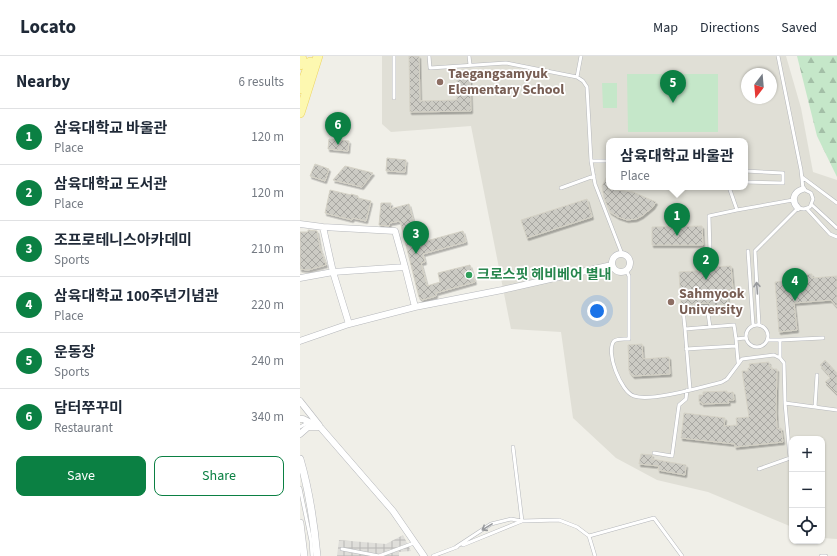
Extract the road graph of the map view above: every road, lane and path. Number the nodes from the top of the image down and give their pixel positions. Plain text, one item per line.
1 (394, 56) edge
2 (429, 56) edge
3 (469, 56) edge
4 (581, 56) edge
5 (778, 56) edge
6 (311, 60) edge
7 (470, 65) junction
8 (577, 77) junction
9 (300, 88) edge
10 (394, 98) dead end
11 (300, 113) edge
12 (591, 161) junction
13 (606, 161) edge
14 (748, 171) edge
15 (594, 176) junction
16 (802, 177) junction
17 (748, 182) edge
18 (561, 188) dead end
19 (803, 189) junction
20 (730, 190) edge
21 (793, 200) junction
22 (837, 203) edge
23 (812, 205) junction
24 (798, 208) junction
25 (807, 209) junction
26 (737, 210) junction
27 (300, 224) edge
28 (323, 227) junction
29 (837, 228) edge
30 (837, 237) edge
31 (710, 252) dead end
32 (748, 252) dead end
33 (622, 254) junction
34 (612, 265) junction
35 (405, 267) junction
36 (626, 270) junction
37 (333, 272) junction
38 (300, 278) edge
39 (415, 307) junction
40 (349, 324) junction
41 (753, 325) junction
42 (759, 325) junction
43 (710, 327) junction
44 (685, 329) junction
45 (745, 338) junction
46 (823, 338) dead end
47 (736, 339) junction
48 (767, 340) junction
49 (780, 340) junction
50 (300, 341) edge
51 (736, 346) junction
52 (757, 347) junction
53 (686, 349) junction
54 (758, 356) junction
55 (780, 358) junction
56 (738, 362) junction
57 (817, 375) dead end
58 (688, 389) junction
59 (300, 401) edge
60 (785, 403) junction
61 (815, 407) junction
62 (837, 410) edge
63 (300, 419) edge
64 (309, 421) junction
65 (300, 427) edge
66 (321, 428) junction
67 (300, 434) edge
68 (513, 447) dead end
69 (654, 453) dead end
70 (300, 459) edge
71 (759, 469) dead end
72 (300, 488) edge
73 (522, 521) junction
74 (300, 523) edge
75 (589, 536) junction
76 (414, 543) junction
77 (456, 547) junction
78 (342, 548) dead end
79 (304, 556) edge
80 (312, 556) edge
81 (317, 556) edge
82 (379, 556) edge
83 (424, 556) edge
84 (433, 556) edge
85 (595, 556) edge
86 (682, 556) edge
87 (821, 556) edge
88 (826, 556) edge

1 - 10 lane
2 - 7 lane
3 - 7 lane
4 - 8 lane
5 - 16 lane
6 - 9 main road
6 - 11 main road
7 - 8 lane
8 - 12 lane
12 - 13 lane
12 - 15 lane
14 - 17 lane
15 - 18 lane
15 - 33 lane
16 - 19 lane
16 - 22 lane
19 - 21 street
19 - 23 lane
20 - 26 lane
21 - 24 street
21 - 26 lane
23 - 25 lane
23 - 29 lane
24 - 25 lane
42 -> 24 lane
25 - 30 lane
26 - 31 lane
27 - 28 street
28 - 35 street
28 - 37 street
32 - 41 lane
33 - 34 street
33 - 36 street
34 - 36 street
34 - 39 street
35 - 37 street
35 - 39 street
36 - 58 lane
37 - 38 street
37 - 40 street
39 - 40 street
40 - 50 street
41 - 42 lane
41 - 45 lane
42 - 48 lane
43 - 44 lane
43 - 44 lane
43 - 47 lane
44 - 53 lane
45 - 47 lane
45 - 52 lane
46 - 49 lane
47 - 51 lane
48 - 49 lane
48 - 52 lane
49 - 55 lane
51 - 53 lane
51 - 56 lane
52 - 54 lane
53 - 58 lane
54 - 55 lane
54 - 56 lane
55 - 60 lane
56 - 58 lane
57 - 61 lane
58 - 69 lane
59 - 66 street
60 - 61 lane
60 - 71 lane
61 - 62 lane
63 - 64 street
64 - 65 lane
64 - 66 street
66 - 67 street
66 - 76 street
68 - 73 lane
70 - 81 street
72 - 80 lane
73 - 75 lane
73 - 77 lane
73 -> 77 lane
74 - 79 street
75 - 85 lane
75 - 86 lane
76 - 82 lane
76 - 83 street
77 - 84 lane
78 - 82 lane
87 - 88 lane

